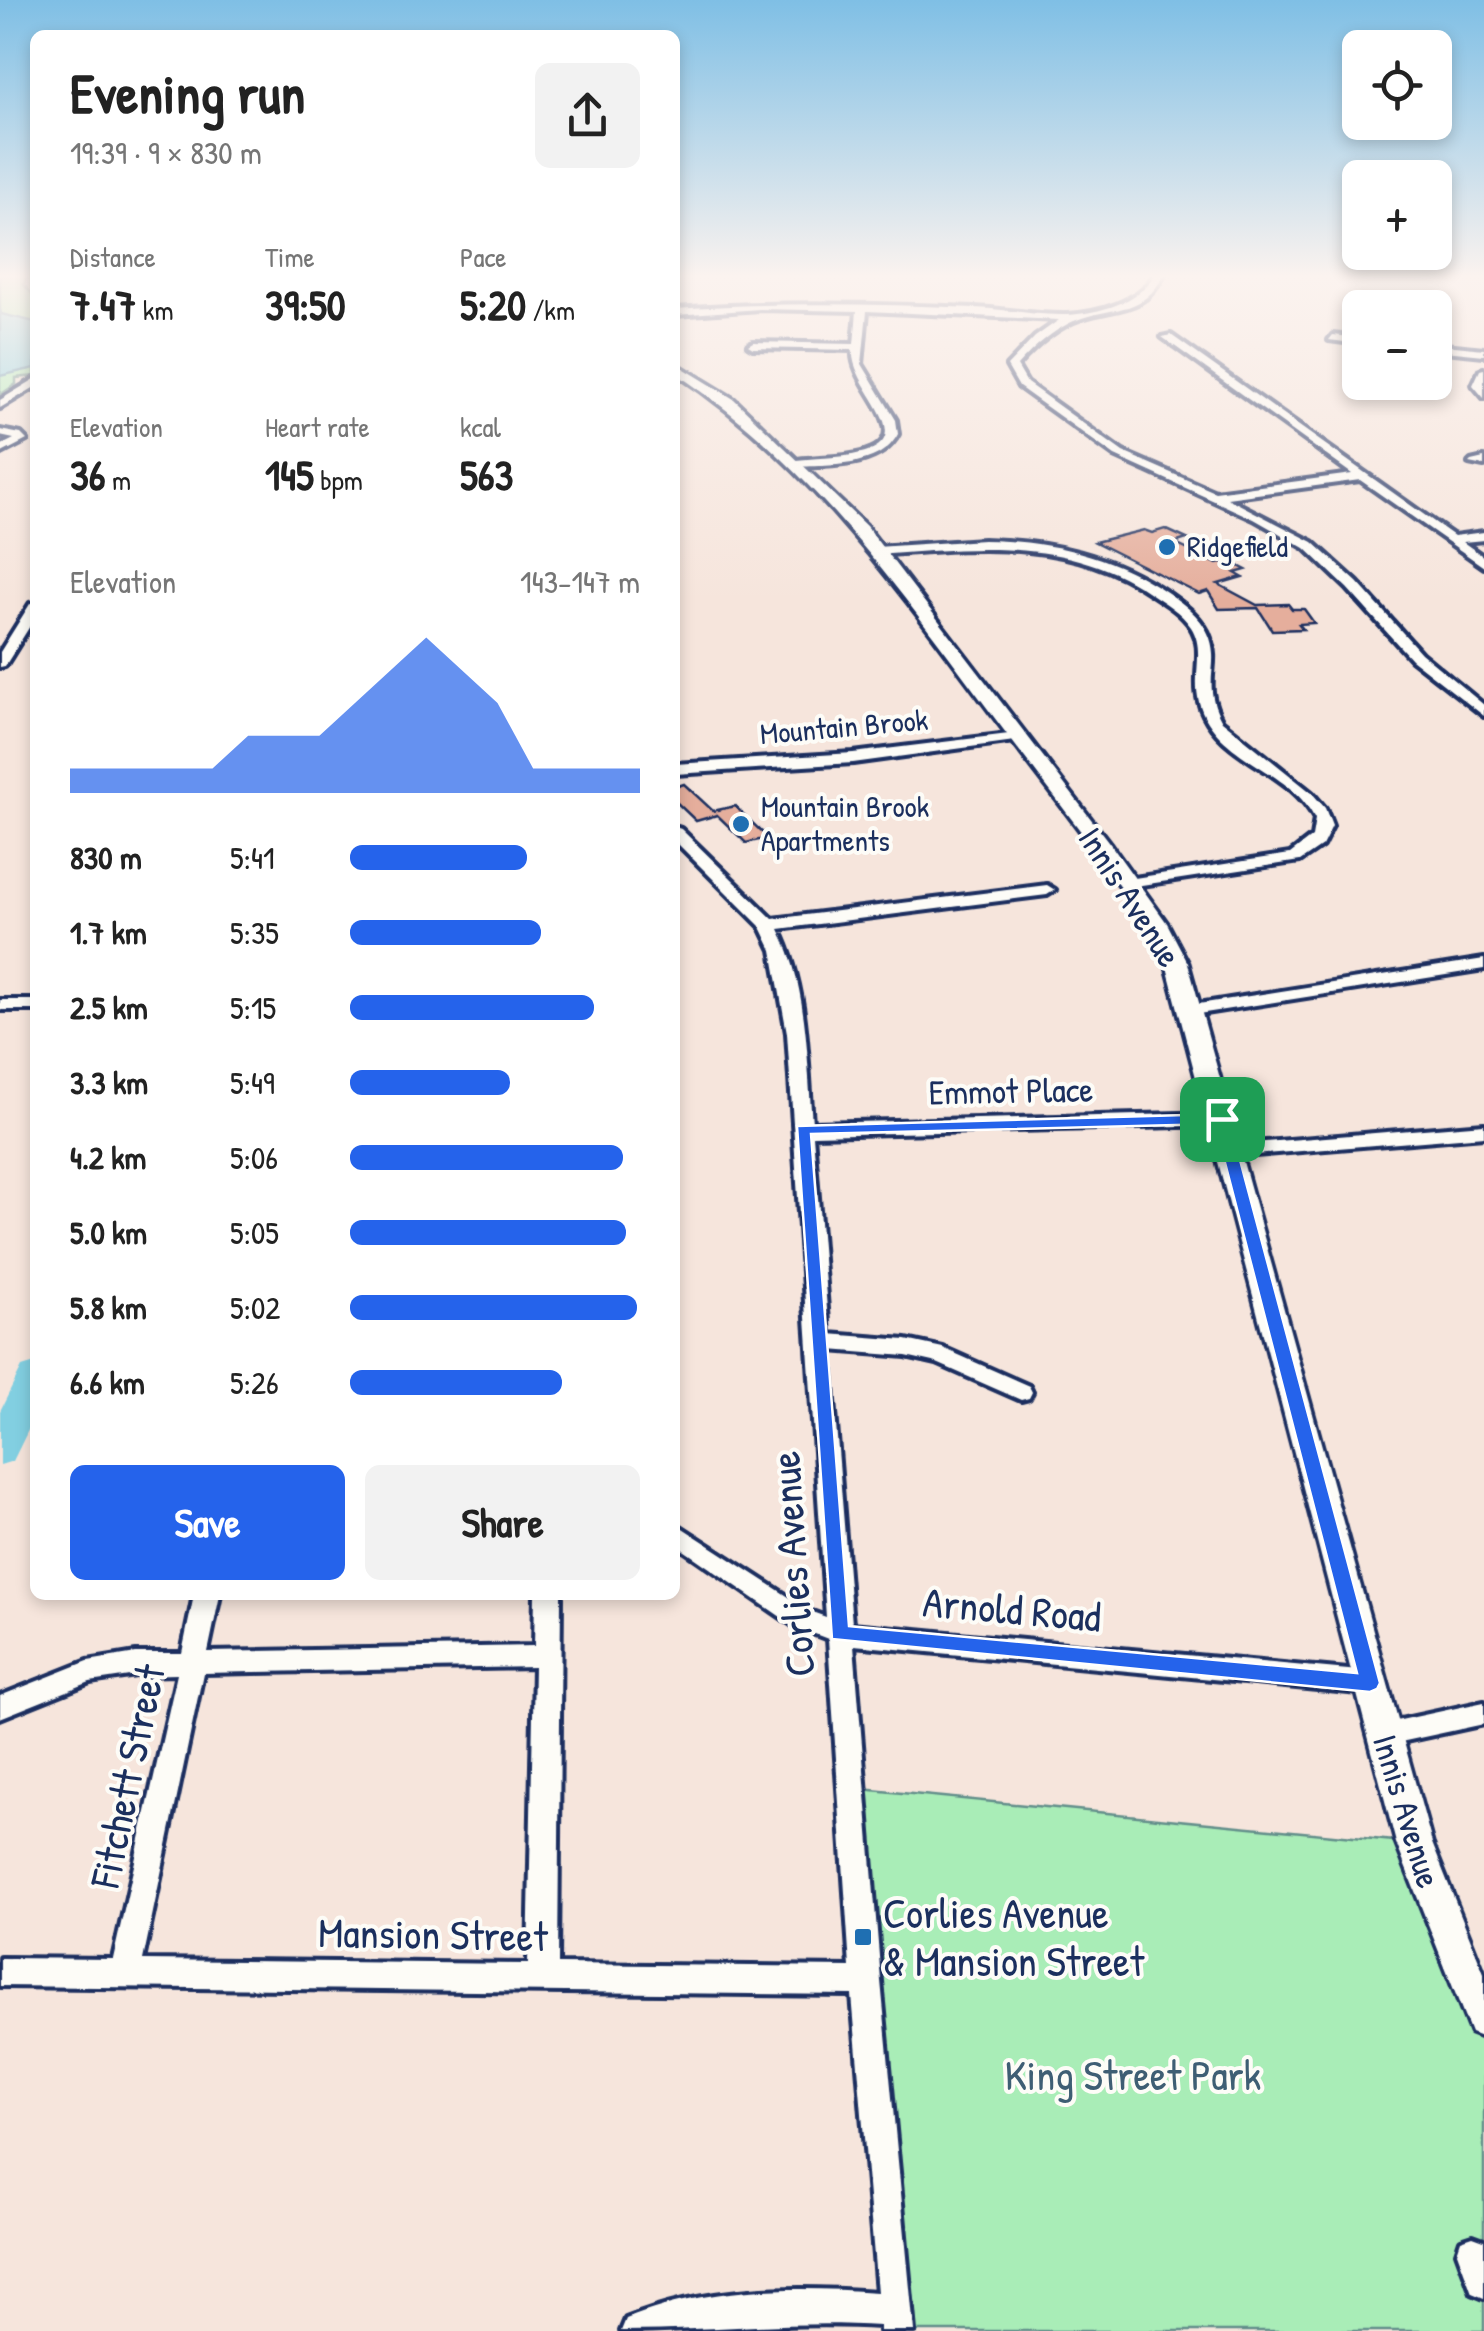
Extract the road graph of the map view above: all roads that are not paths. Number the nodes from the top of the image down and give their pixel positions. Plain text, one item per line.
1 (700, 384) edge
2 (866, 384) edge
3 (1022, 384) edge
4 (1230, 384) edge
5 (30, 385) edge
6 (0, 404) edge
7 (0, 433) edge
8 (30, 437) edge
9 (18, 439) junction
10 (0, 451) edge
11 (794, 463) junction
12 (1360, 478) junction
13 (1212, 496) junction
14 (1484, 536) edge
15 (1451, 540) junction
16 (876, 551) junction
17 (1484, 563) edge
18 (30, 616) edge
19 (0, 663) edge
20 (1484, 712) edge
21 (1017, 737) junction
22 (680, 769) edge
23 (680, 837) edge
24 (1128, 884) junction
25 (1047, 890) dead end
26 (769, 925) junction
27 (1484, 964) edge
28 (0, 1005) edge
29 (30, 1006) edge
30 (1192, 1010) junction
31 (1222, 1119) junction
32 (803, 1129) junction
33 (1484, 1130) edge
34 (1230, 1151) junction
35 (819, 1341) junction
36 (1021, 1392) dead end
37 (680, 1535) edge
38 (206, 1600) edge
39 (548, 1600) edge
40 (839, 1634) junction
41 (546, 1656) junction
42 (192, 1663) junction
43 (1370, 1683) junction
44 (0, 1707) edge
45 (1484, 1713) edge
46 (1382, 1734) junction
47 (0, 1972) edge
48 (125, 1974) junction
49 (544, 1978) junction
50 (866, 1981) junction
51 (1484, 2020) edge
52 (896, 2320) edge
53 (638, 2331) edge

1 - 11 main road, Innis Avenue
2 - 11 street
3 - 13 street
4 - 12 street
5 - 6 street
7 - 9 street
8 - 9 street
9 - 10 street
11 - 16 main road, Innis Avenue
12 - 13 street
12 - 15 street
13 - 20 street
14 - 15 street
15 - 17 street
16 - 21 main road, Innis Avenue
16 - 24 street
18 - 19 street
21 - 22 street, Mountain Brook
21 - 24 main road, Innis Avenue
23 - 26 street, Corlies Avenue
24 - 30 main road, Innis Avenue
25 - 26 street
26 - 32 street, Corlies Avenue
27 - 30 street
28 - 29 street
30 - 31 main road, Innis Avenue
31 - 32 street, Emmot Place
31 - 34 main road, Innis Avenue
32 - 35 street, Corlies Avenue
33 - 34 street
34 - 43 main road, Innis Avenue
35 - 36 street
35 - 40 street, Corlies Avenue
37 - 40 street, Arnold Road
38 - 42 street, Fitchett Street
39 - 41 street
40 - 43 street, Arnold Road
40 - 50 street, Corlies Avenue
41 - 42 street
41 - 49 street
42 - 44 street
42 - 48 street, Fitchett Street
43 - 46 main road, Innis Avenue
45 - 46 street
46 - 51 main road, Innis Avenue
47 - 48 street, Mansion Street
48 - 49 street, Mansion Street
49 - 50 street, Mansion Street
50 - 52 street, Corlies Avenue
52 - 53 street

